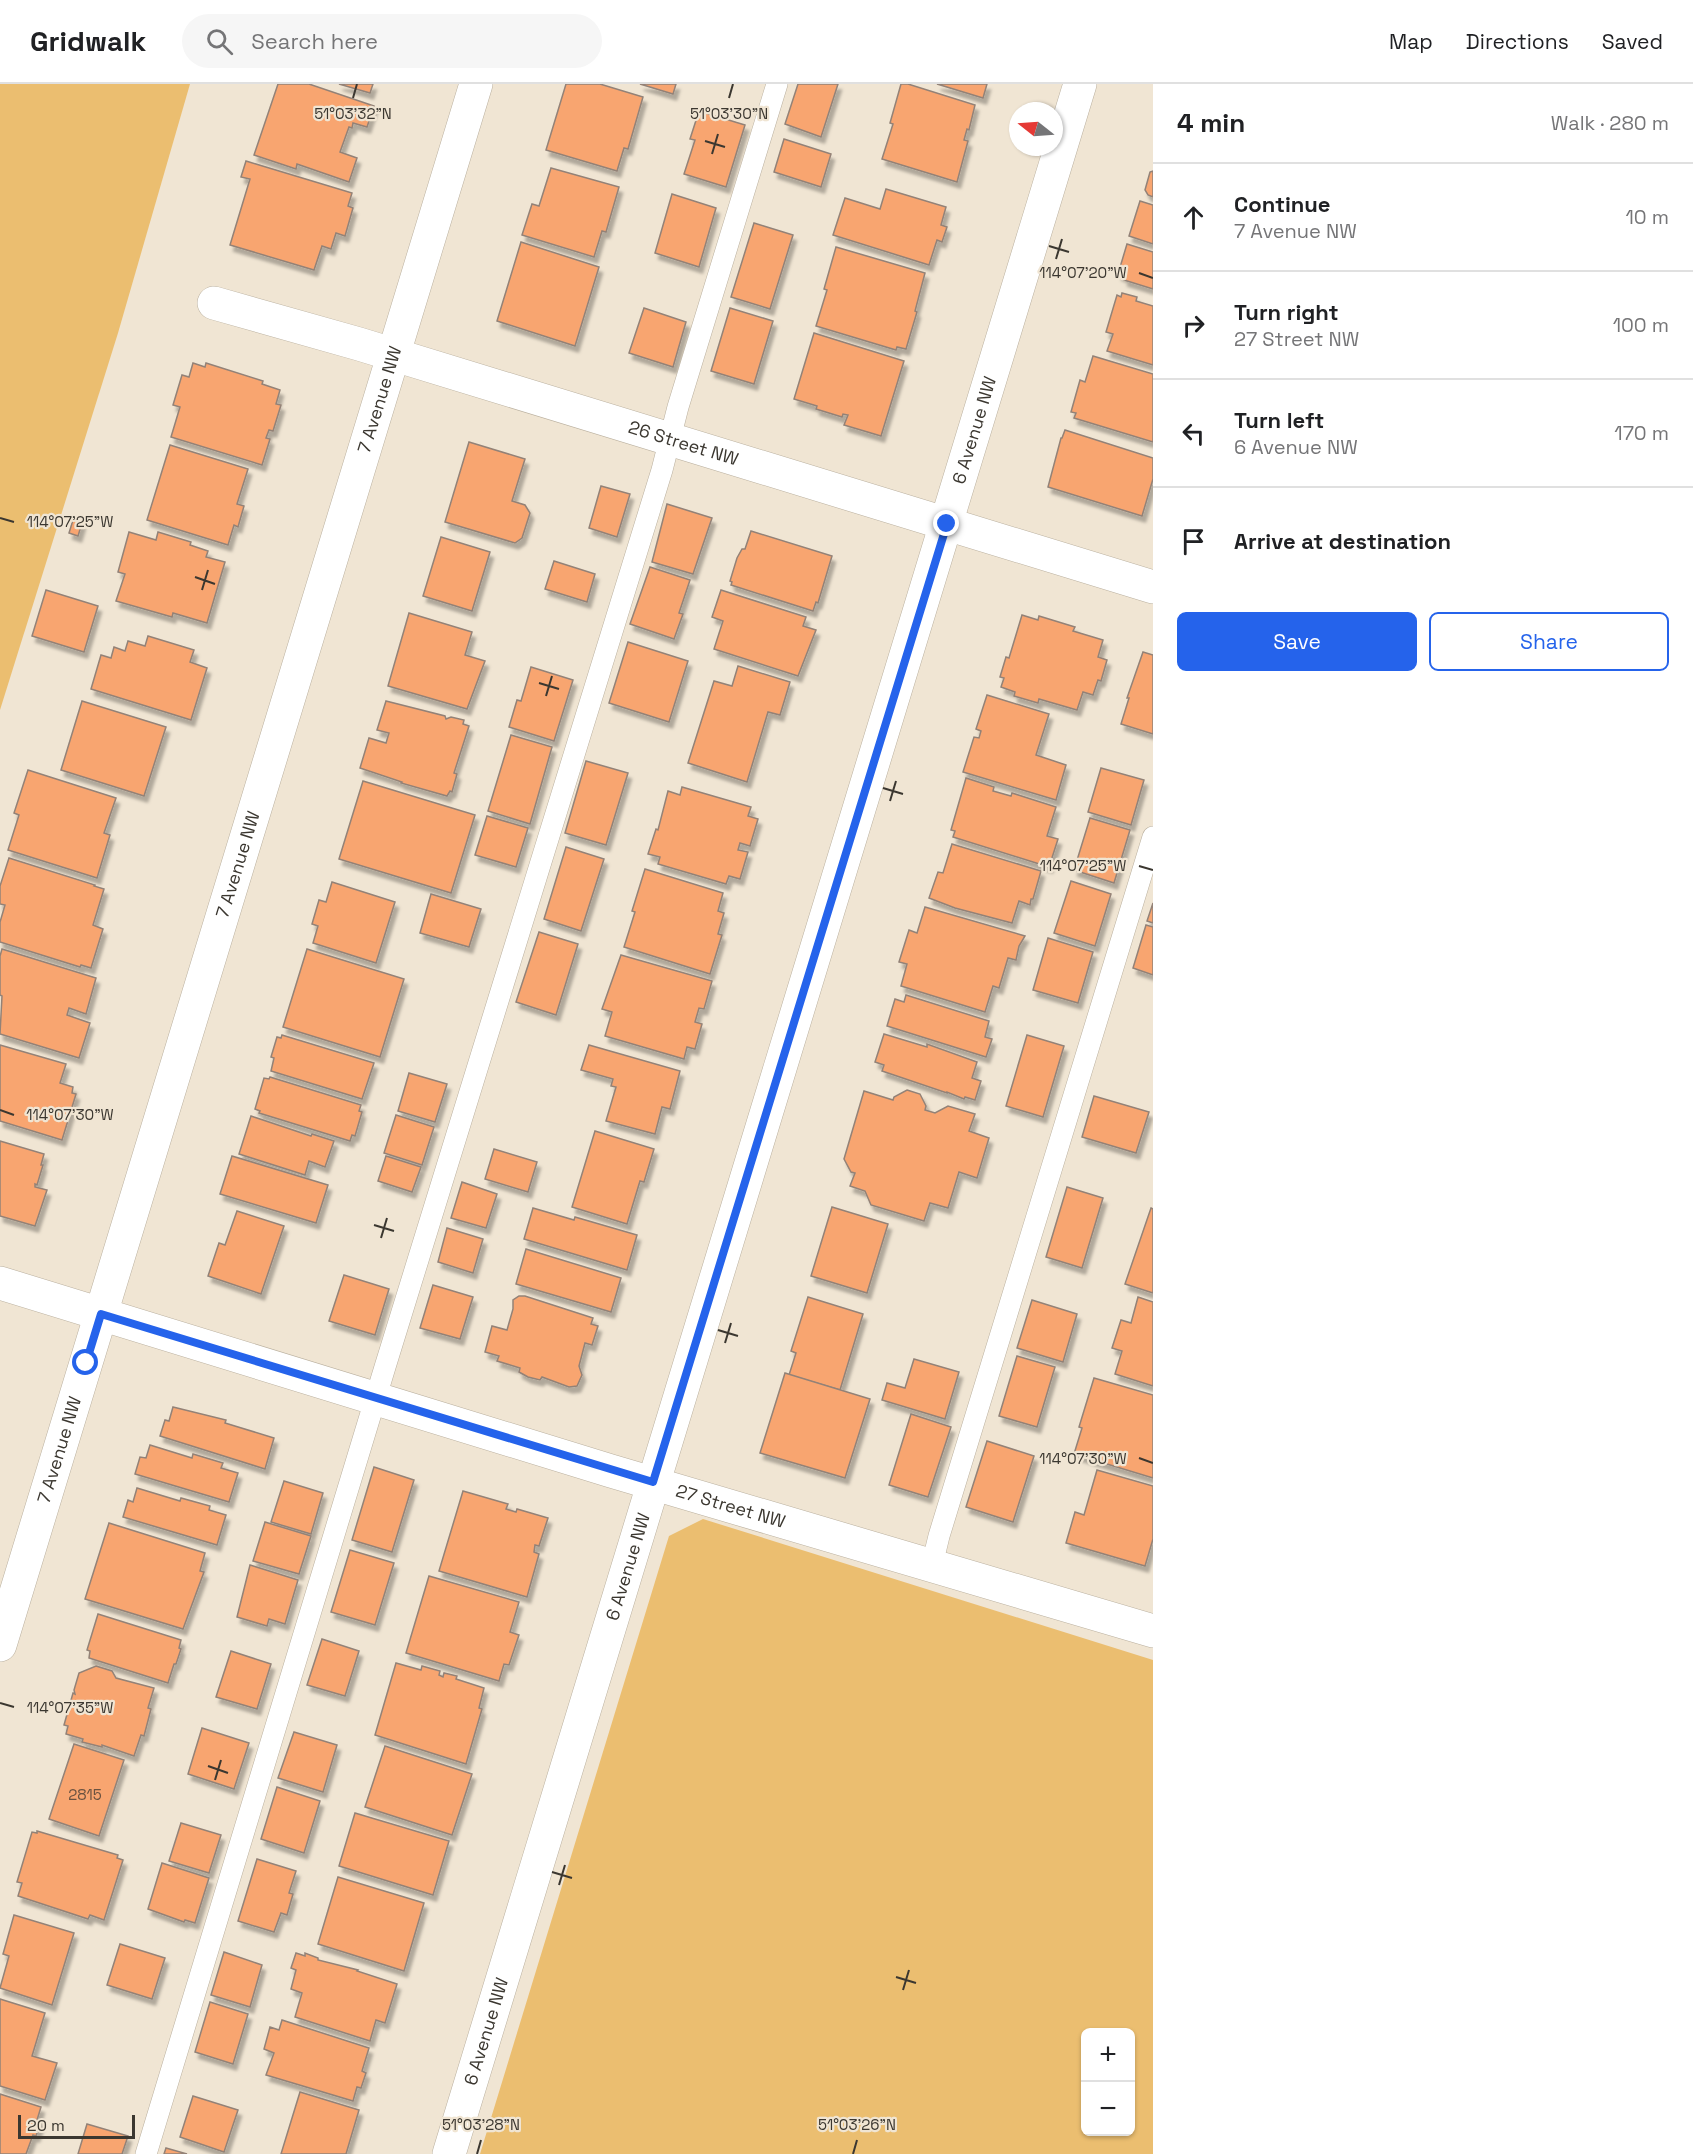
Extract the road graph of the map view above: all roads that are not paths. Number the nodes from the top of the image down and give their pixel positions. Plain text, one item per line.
1 (476, 84) edge
2 (777, 84) edge
3 (1080, 84) edge
4 (214, 303) dead end
5 (393, 355) junction
6 (670, 439) junction
7 (947, 524) junction
8 (1153, 587) edge
9 (1153, 837) edge
10 (0, 1283) edge
11 (101, 1314) junction
12 (376, 1398) junction
13 (653, 1482) junction
14 (932, 1565) junction
15 (1153, 1630) edge
16 (0, 1645) edge
17 (147, 2154) edge
18 (449, 2154) edge

1 - 5 street, 7 Avenue NW
2 - 6 lane
3 - 7 street, 6 Avenue NW
4 - 5 street, 26 Street NW
5 - 6 street, 26 Street NW
5 - 11 street, 7 Avenue NW
6 - 7 street, 26 Street NW
6 - 12 lane
7 - 8 street, 26 Street NW
7 - 13 street, 6 Avenue NW
9 - 14 lane
10 - 11 street, 27 Street NW
11 - 12 street, 27 Street NW
11 - 16 street, 7 Avenue NW
12 - 13 street, 27 Street NW
12 - 17 lane
13 - 14 street, 27 Street NW
13 - 18 street, 6 Avenue NW
14 - 15 street, 27 Street NW

